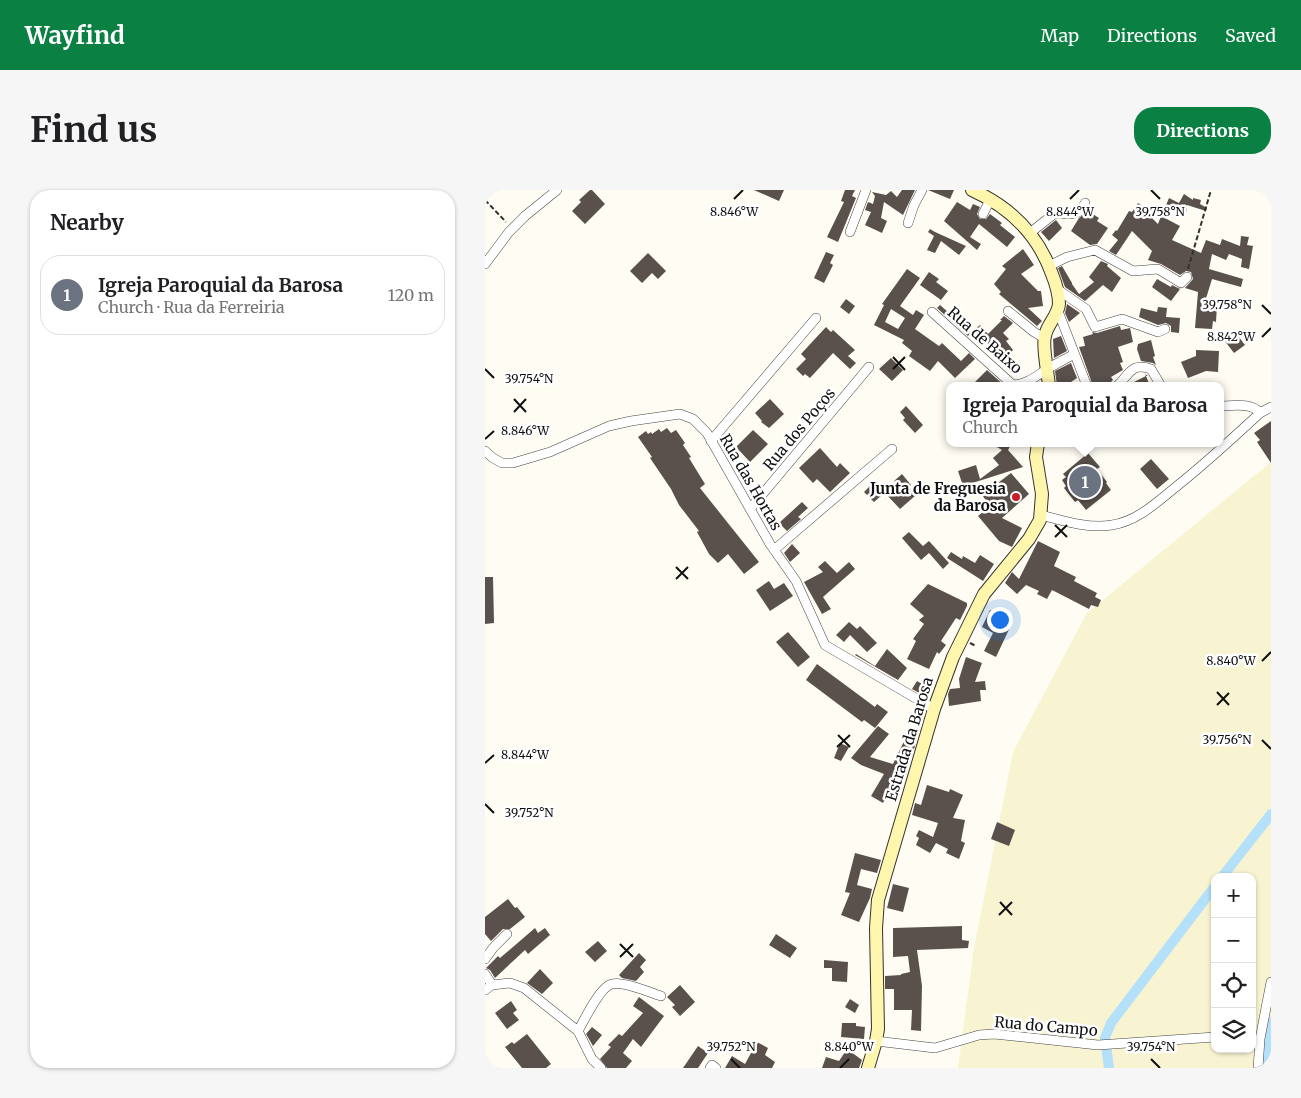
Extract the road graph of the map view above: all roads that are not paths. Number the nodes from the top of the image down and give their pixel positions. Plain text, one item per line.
1 (557, 190) edge
2 (866, 190) edge
3 (922, 190) edge
4 (972, 190) edge
5 (990, 200) junction
6 (1085, 203) dead end
7 (983, 214) dead end
8 (908, 223) dead end
9 (849, 232) dead end
10 (1030, 233) junction
11 (485, 264) edge
12 (1049, 266) junction
13 (1187, 277) road end
14 (1057, 289) junction
15 (1058, 310) junction
16 (1008, 311) dead end
17 (931, 312) dead end
18 (816, 318) dead end
19 (1165, 329) dead end
20 (1044, 338) junction
21 (1074, 354) junction
22 (869, 367) dead end
23 (1047, 369) junction
24 (1010, 382) edge
25 (1030, 382) edge
26 (1049, 382) edge
27 (1085, 382) edge
28 (1120, 382) edge
29 (1159, 382) edge
30 (1224, 406) edge
31 (1271, 406) edge
32 (1260, 413) junction
33 (711, 441) junction
34 (1224, 446) edge
35 (1037, 447) edge
36 (1223, 447) edge
37 (892, 449) dead end
38 (485, 451) edge
39 (751, 509) junction
40 (1041, 515) junction
41 (775, 550) junction
42 (934, 709) junction
43 (507, 934) dead end
44 (485, 960) edge
45 (485, 974) edge
46 (1271, 982) edge
47 (488, 988) edge
48 (661, 996) dead end
49 (578, 1031) junction
50 (1211, 1036) edge
51 (1256, 1039) edge
52 (876, 1041) junction
53 (601, 1068) edge
54 (710, 1068) edge
55 (716, 1068) edge
56 (868, 1068) edge
57 (1258, 1068) edge

1 - 11 street
2 - 9 street
3 - 8 street
4 - 5 street
5 - 7 street
5 - 10 street
6 - 10 street
10 - 12 street
12 - 13 street
12 - 14 street
14 - 15 street
14 - 19 street
15 - 20 street
15 - 21 street
16 - 20 street
17 - 24 street, Rua de Baixo
18 - 33 street
20 - 23 street
21 - 23 street
21 - 27 street
22 - 39 street, Rua dos Poços
23 - 25 street, Rua de Baixo
23 - 26 street
28 - 29 street
30 - 32 street
31 - 32 street
32 - 34 street
33 - 38 street, Rua das Hortas
33 - 39 street, Rua das Hortas
35 - 40 street, Estrada da Barosa
36 - 40 street
37 - 41 street
39 - 41 street, Rua das Hortas
40 - 42 street, Estrada da Barosa
41 - 42 street, Rua das Hortas
42 - 52 street, Estrada da Barosa
43 - 44 street
45 - 47 street
46 - 51 street
47 - 49 street
48 - 49 street
49 - 53 street
50 - 52 street, Rua do Campo
51 - 57 street
52 - 56 street, Estrada da Barosa
54 - 55 street

